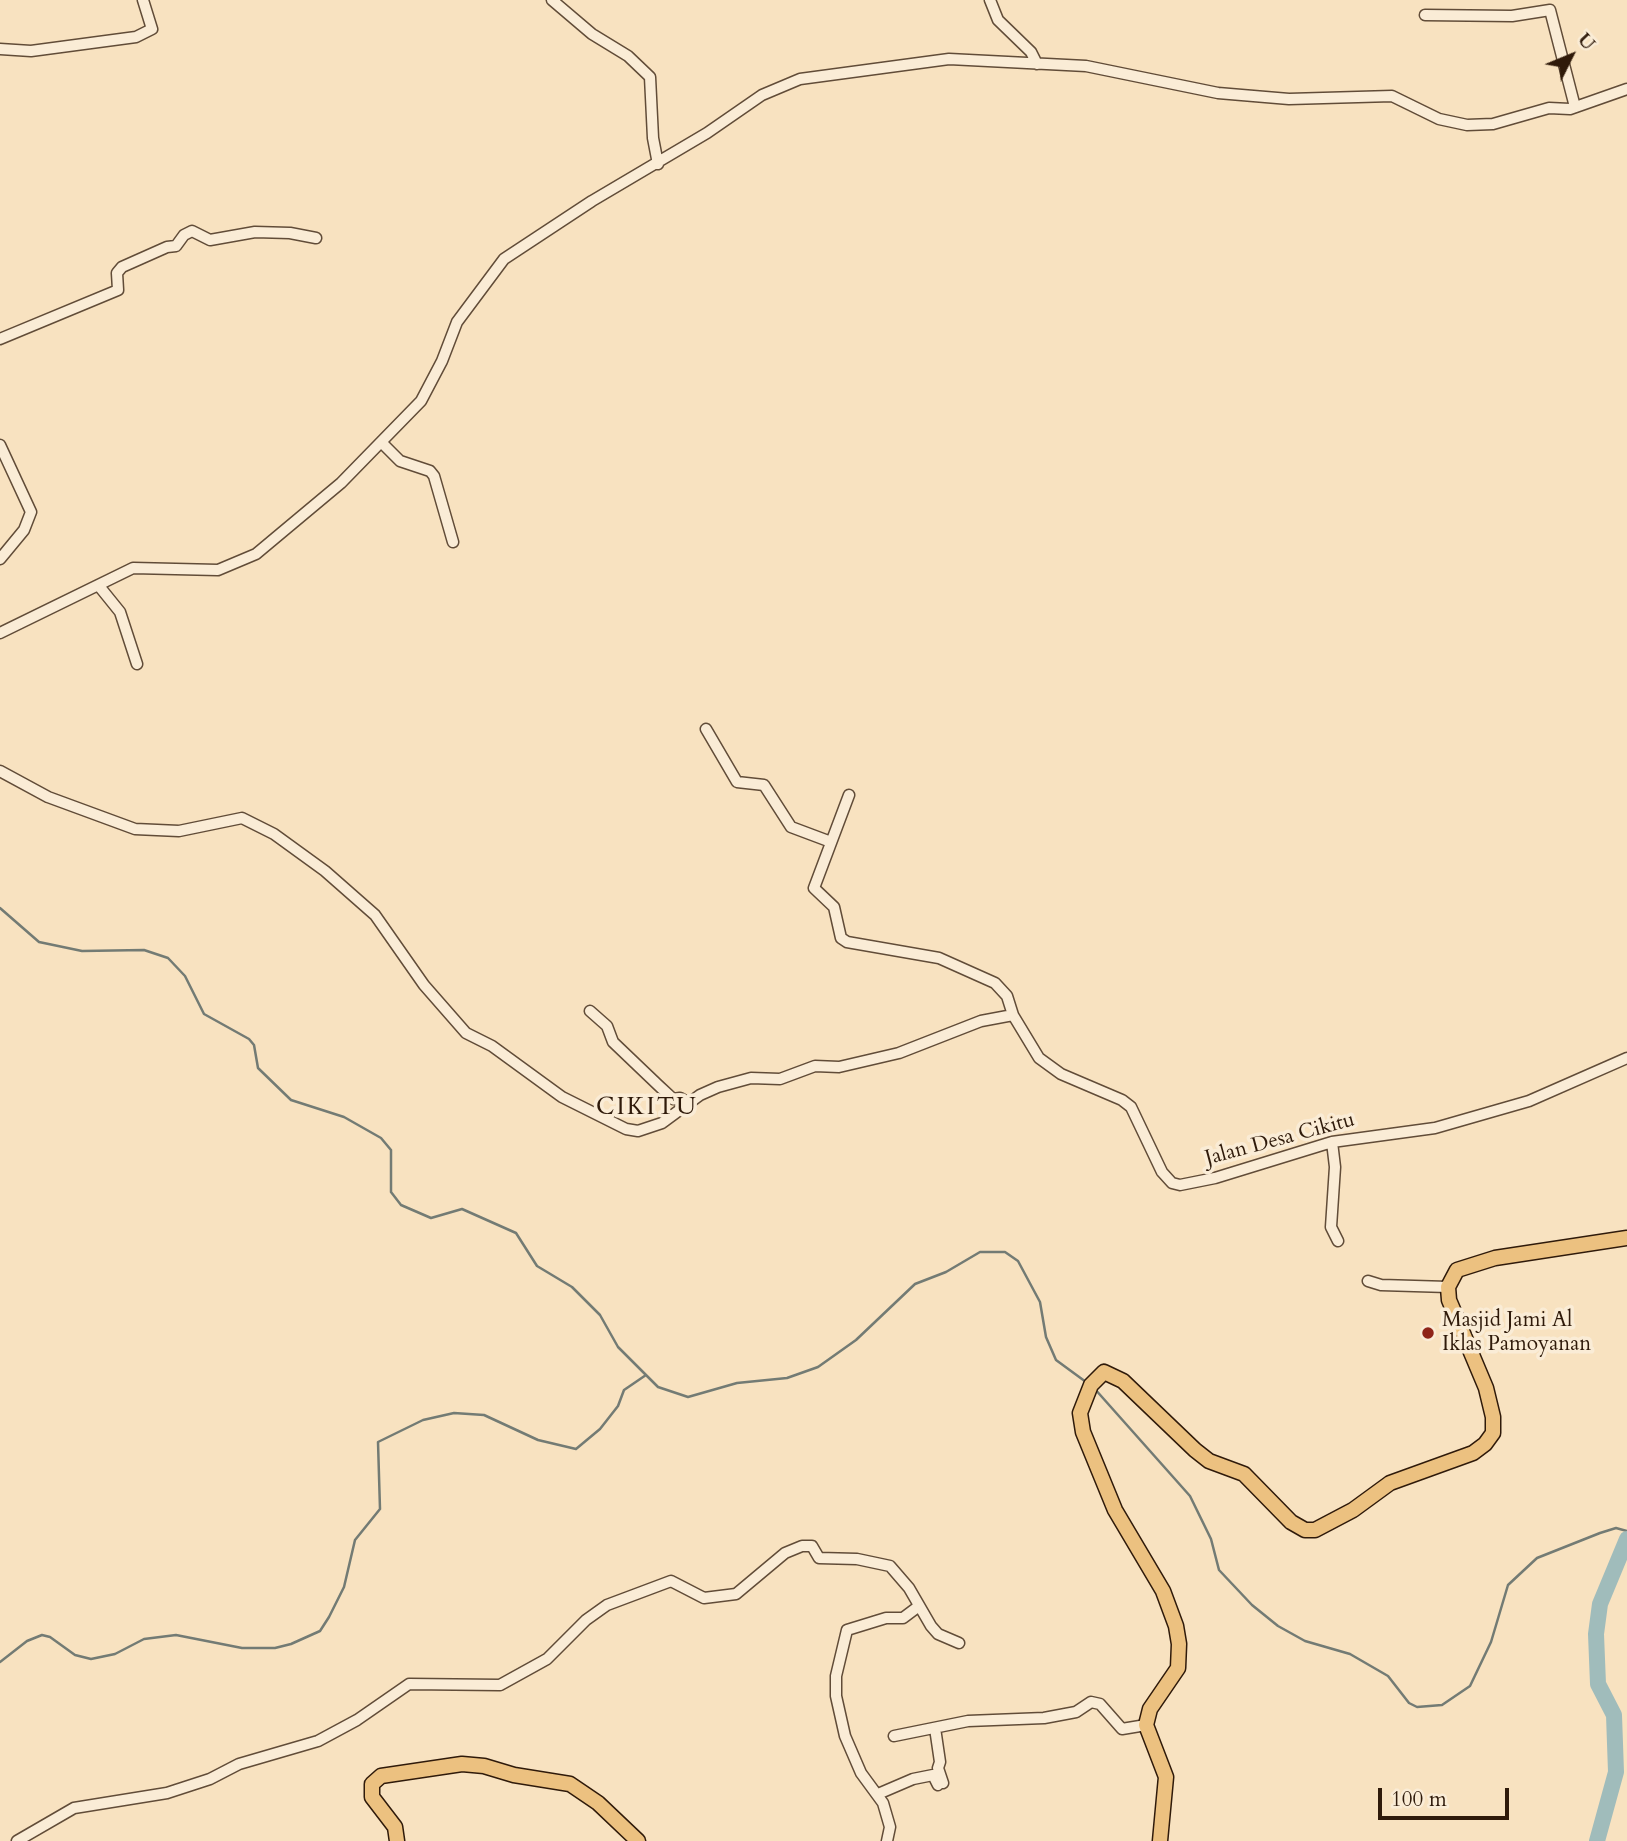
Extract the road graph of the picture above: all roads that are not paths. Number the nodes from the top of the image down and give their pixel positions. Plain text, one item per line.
1 (143, 0) edge
2 (552, 0) edge
3 (990, 0) edge
4 (1426, 15) dead end
5 (0, 49) edge
6 (1037, 64) junction
7 (1627, 89) edge
8 (1575, 107) junction
9 (658, 164) junction
10 (316, 238) dead end
11 (0, 339) edge
12 (381, 442) junction
13 (0, 445) edge
14 (453, 542) dead end
15 (0, 559) edge
16 (99, 586) junction
17 (0, 633) edge
18 (137, 664) dead end
19 (706, 729) dead end
20 (0, 771) edge
21 (849, 795) dead end
22 (831, 842) junction
23 (590, 1011) dead end
24 (1013, 1015) junction
25 (1627, 1058) edge
26 (689, 1103) junction
27 (1332, 1142) junction
28 (1627, 1238) edge
29 (1338, 1241) dead end
30 (1368, 1281) dead end
31 (1448, 1287) junction
32 (919, 1606) junction
33 (959, 1643) dead end
34 (1146, 1725) junction
35 (935, 1728) junction
36 (894, 1736) dead end
37 (929, 1760) junction
38 (926, 1776) junction
39 (878, 1794) junction
40 (1163, 1821) junction
41 (17, 1841) edge
42 (397, 1841) edge
43 (638, 1841) edge
44 (887, 1841) edge
45 (1160, 1841) edge
46 (1166, 1841) edge

1 - 5 street
2 - 9 street
3 - 6 street
4 - 8 street
6 - 8 street
6 - 9 street
7 - 8 street
9 - 12 street
10 - 11 street
12 - 14 street
12 - 16 street
13 - 15 street
16 - 17 street
16 - 18 street
19 - 22 street
20 - 26 street
21 - 22 street
22 - 24 street
23 - 26 street
24 - 26 street
24 - 27 street, Jalan Desa Cikitu
25 - 27 street, Jalan Desa Cikitu
27 - 29 street
28 - 31 main road
30 - 31 street
31 - 34 main road
32 - 33 street
32 - 39 street
32 - 41 street
34 - 35 street
34 - 40 main road
35 - 36 street
35 - 37 street
37 - 38 street
37 - 38 street
38 - 39 street
39 - 44 street
40 - 45 main road
40 - 46 street
42 - 43 main road

